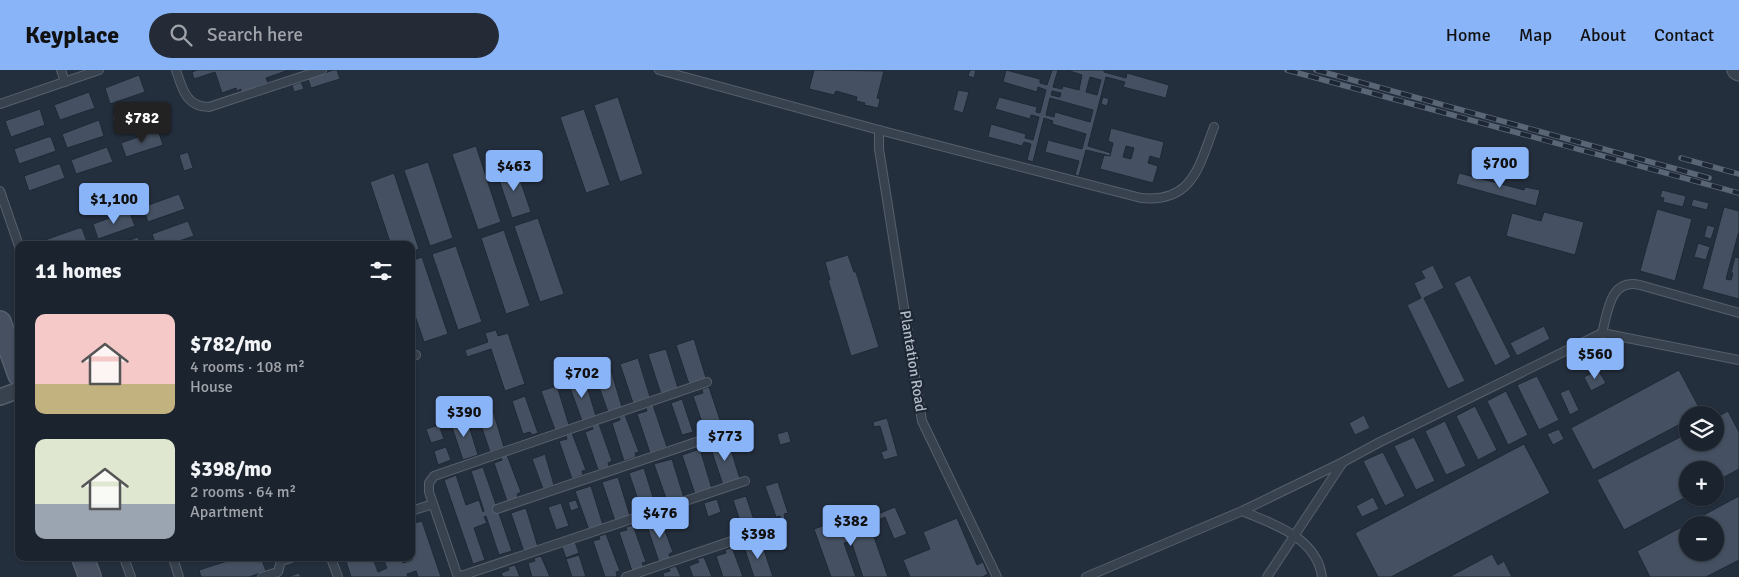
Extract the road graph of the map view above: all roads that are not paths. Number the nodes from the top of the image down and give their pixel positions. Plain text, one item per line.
1 (61, 70) edge
2 (100, 70) edge
3 (176, 70) edge
4 (322, 70) edge
5 (660, 70) edge
6 (682, 73) edge
7 (65, 82) junction
8 (0, 104) edge
9 (1214, 127) dead end
10 (879, 130) junction
11 (0, 191) edge
12 (17, 241) edge
13 (1739, 313) edge
14 (0, 322) edge
15 (1602, 333) junction
16 (1739, 360) edge
17 (15, 364) edge
18 (707, 382) dead end
19 (15, 391) edge
20 (0, 397) edge
21 (726, 432) dead end
22 (1343, 462) junction
23 (744, 481) dead end
24 (433, 504) junction
25 (497, 509) dead end
26 (415, 510) edge
27 (1242, 511) junction
28 (764, 530) dead end
29 (1294, 536) junction
30 (85, 561) edge
31 (125, 561) edge
32 (174, 561) edge
33 (281, 561) edge
34 (332, 561) edge
35 (90, 577) edge
36 (131, 577) edge
37 (179, 577) edge
38 (262, 577) edge
39 (338, 577) edge
40 (626, 577) edge
41 (997, 577) edge
42 (1086, 577) edge
43 (1267, 577) edge
44 (1323, 577) edge

1 - 7 lane
2 - 7 lane
3 - 4 lane
5 - 6 lane
6 - 10 lane
7 - 8 lane
9 - 10 lane
10 - 41 lane, Plantation Road
11 - 12 lane
13 - 15 lane
14 - 17 main road
15 - 16 lane
15 - 22 lane
18 - 24 lane
19 - 20 street
21 - 25 lane
22 - 27 lane
22 - 29 lane
23 - 24 lane
24 - 26 lane
27 - 29 lane
27 - 42 lane
28 - 40 lane
29 - 43 lane
29 - 44 lane
30 - 35 main road
31 - 36 lane
32 - 37 lane
33 - 38 lane
34 - 39 lane

